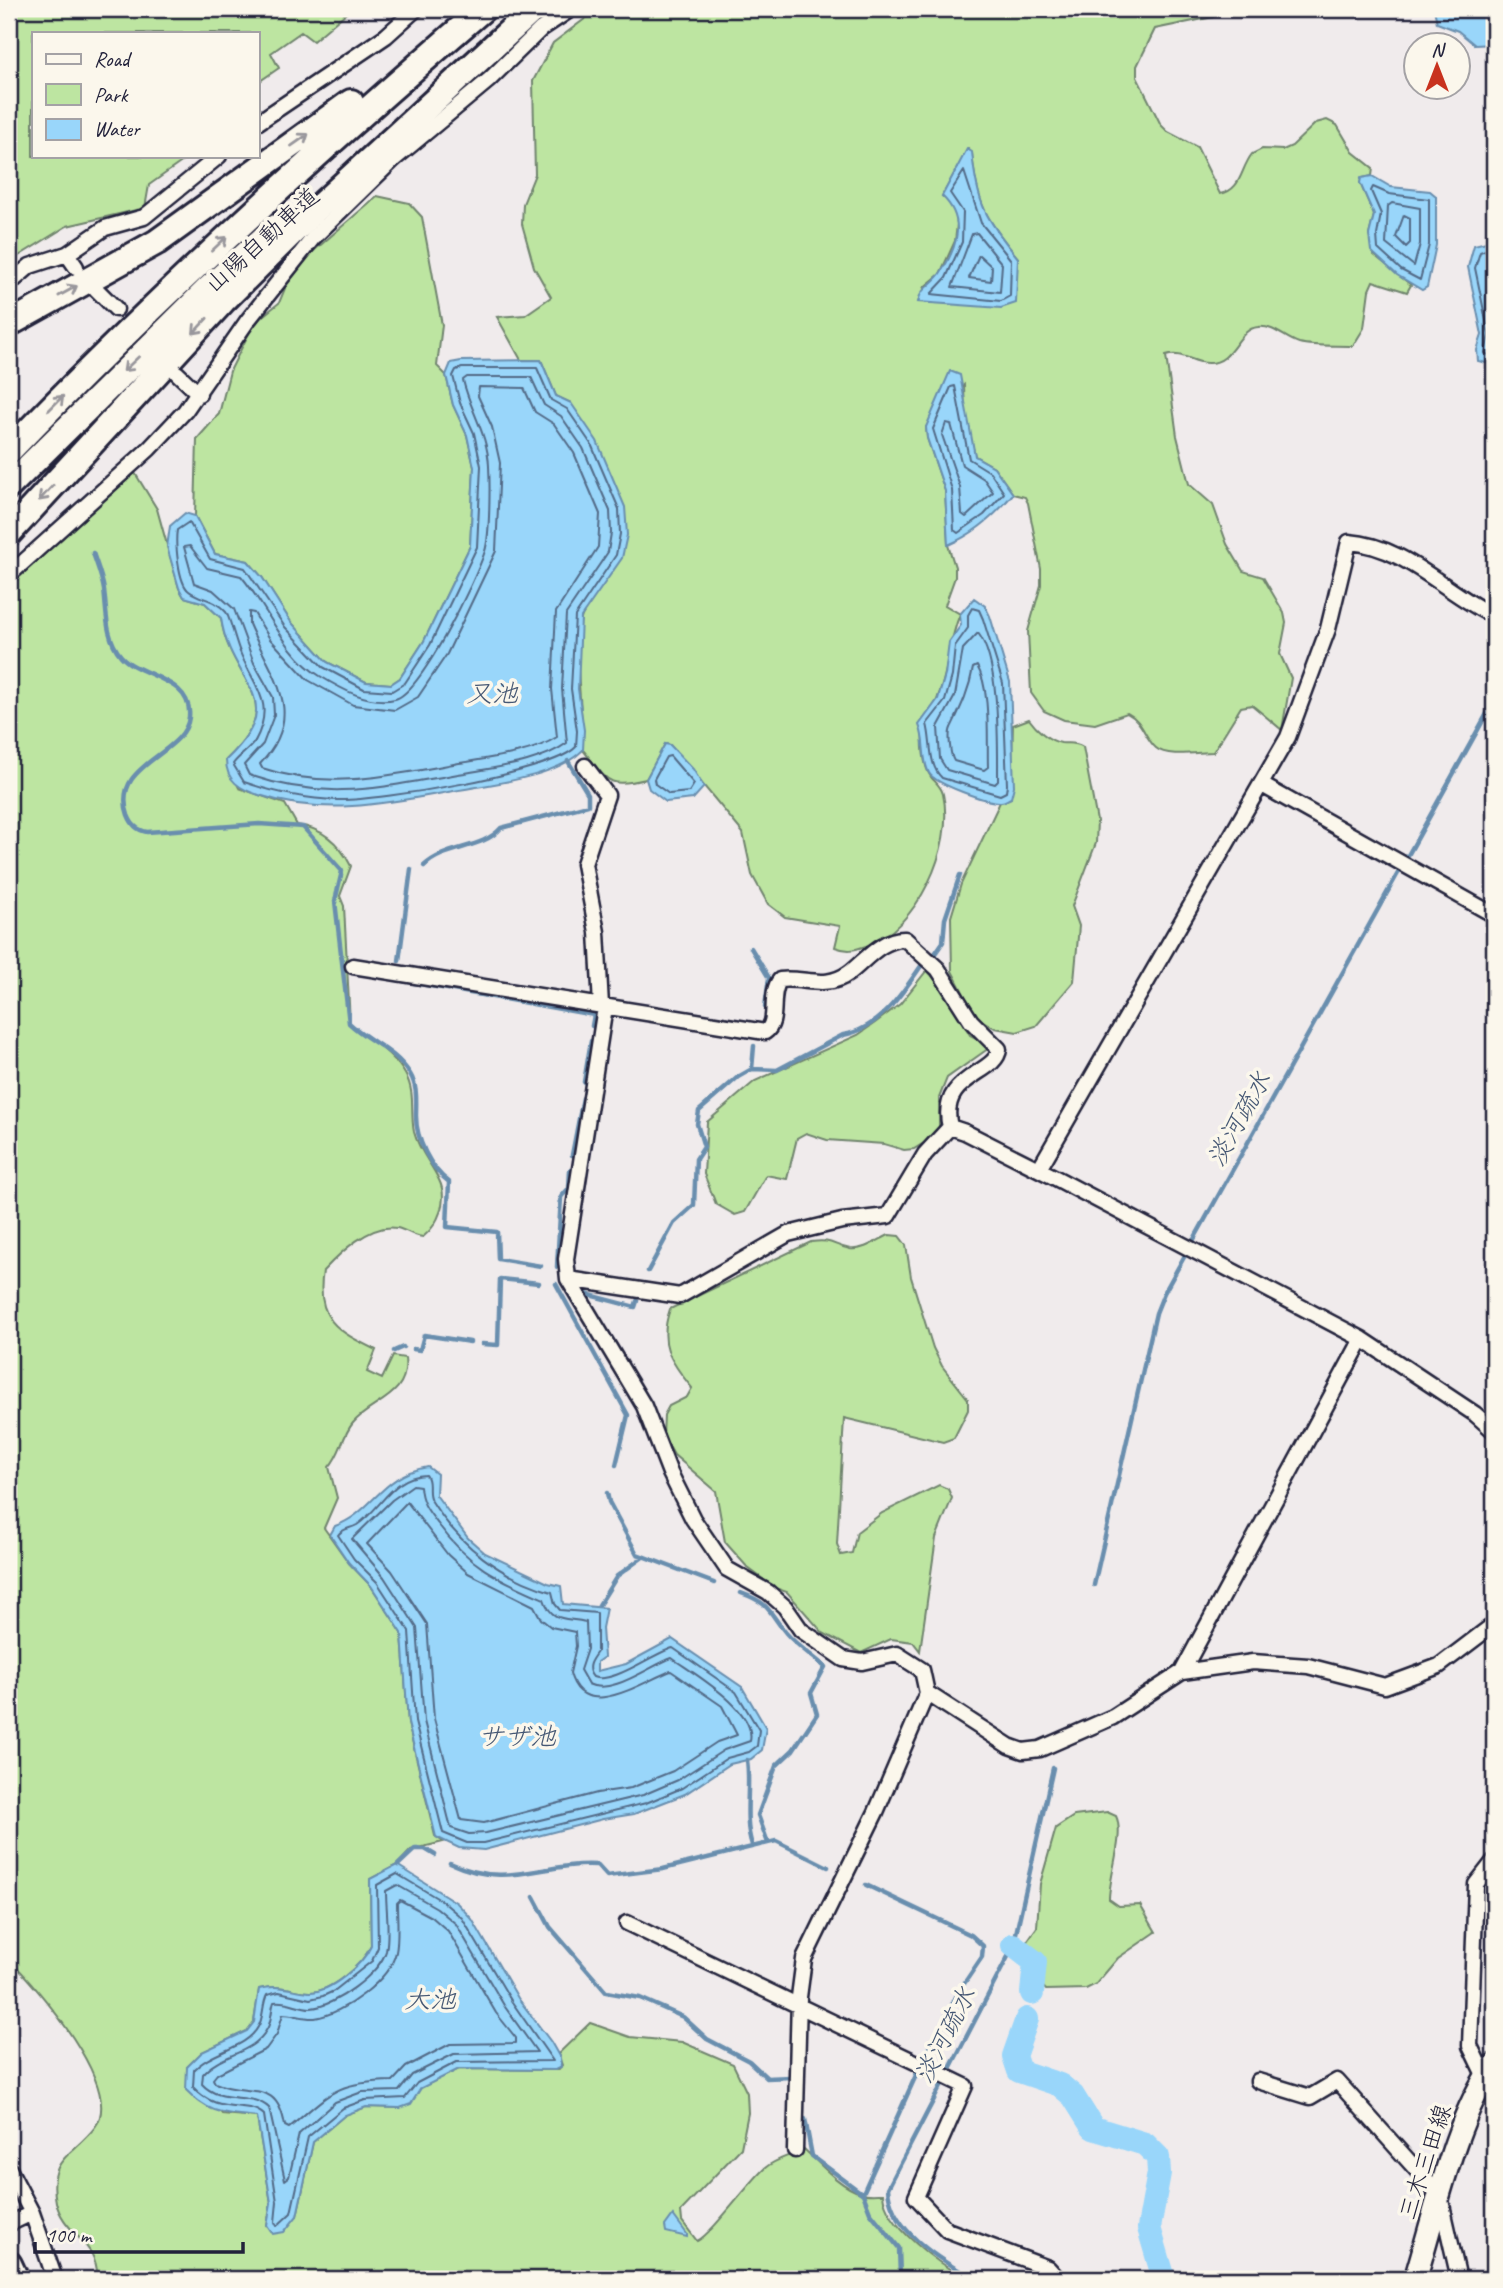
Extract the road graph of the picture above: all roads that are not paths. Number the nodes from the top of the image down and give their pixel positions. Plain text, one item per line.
1 (416, 9) edge
2 (471, 9) edge
3 (483, 9) edge
4 (528, 9) edge
5 (534, 9) edge
6 (571, 9) edge
7 (259, 122) edge
8 (217, 158) edge
9 (9, 284) edge
10 (96, 289) dead end
11 (116, 309) dead end
12 (9, 324) edge
13 (177, 373) dead end
14 (199, 394) junction
15 (9, 452) edge
16 (9, 486) edge
17 (9, 533) edge
18 (9, 575) edge
19 (1494, 616) edge
20 (585, 766) dead end
21 (1262, 785) junction
22 (1494, 915) edge
23 (353, 966) dead end
24 (603, 1006) junction
25 (950, 1127) junction
26 (1039, 1170) junction
27 (568, 1279) junction
28 (1362, 1339) junction
29 (1494, 1431) edge
30 (1494, 1629) edge
31 (1182, 1672) junction
32 (927, 1693) junction
33 (1494, 1861) edge
34 (627, 1923) dead end
35 (800, 2006) junction
36 (1490, 2071) edge
37 (1258, 2081) dead end
38 (796, 2150) dead end
39 (9, 2169) edge
40 (1440, 2196) junction
41 (32, 2213) junction
42 (11, 2223) dead end
43 (9, 2264) edge
44 (16, 2279) edge
45 (55, 2279) edge
46 (1058, 2279) edge
47 (1415, 2279) edge
48 (1459, 2279) edge

1 - 7 street
12 -> 2 highway
15 -> 3 highway, 山陽自動車道
4 -> 16 highway, 山陽自動車道
5 -> 17 highway
6 - 14 street
8 - 9 street
10 - 11 street
13 - 14 street
14 - 18 street
19 - 21 street
20 - 24 street
21 - 22 street
21 - 26 street
23 - 24 street
24 - 25 street
24 - 27 street
25 - 26 street
25 - 27 street
26 - 28 street
27 - 32 street
28 - 29 street
28 - 31 street
30 - 31 street
31 - 32 street
32 - 35 street
33 - 36 street
34 - 35 street
35 - 38 street
35 - 46 street
36 - 40 main road, 三木三田線
37 - 40 street
39 - 41 street
40 - 47 main road, 三木三田線
40 - 48 street
41 - 42 street
41 - 45 street
43 - 44 highway

